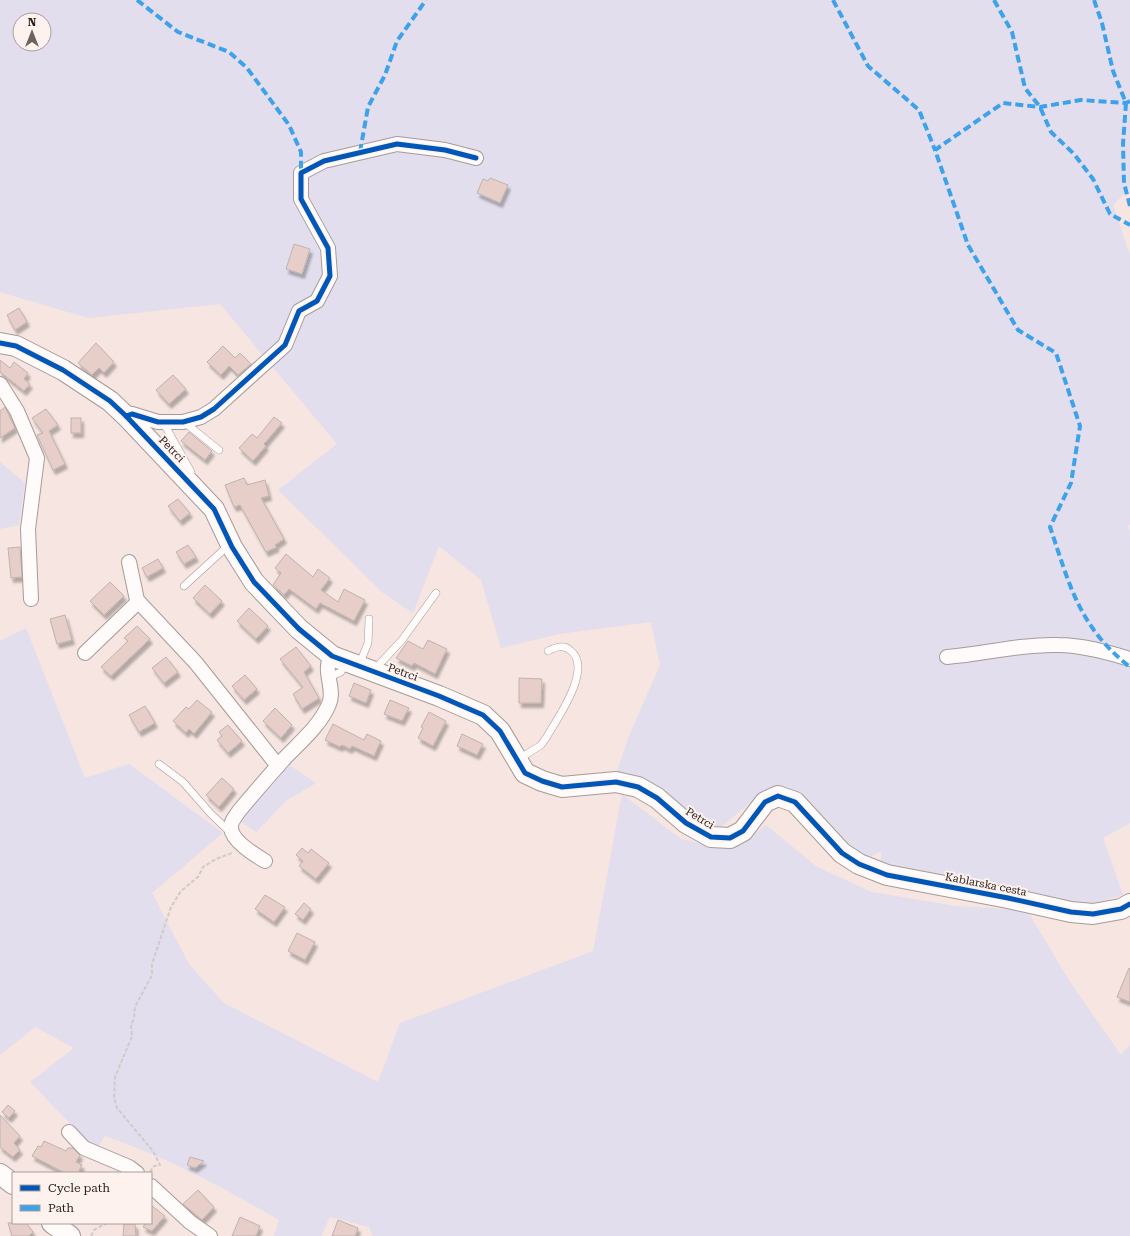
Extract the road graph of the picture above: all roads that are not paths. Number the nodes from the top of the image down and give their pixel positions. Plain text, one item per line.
1 (476, 158) dead end
2 (0, 343) edge
3 (0, 384) edge
4 (126, 416) junction
5 (163, 422) junction
6 (183, 422) junction
7 (220, 450) dead end
8 (191, 472) dead end
9 (231, 543) junction
10 (129, 562) dead end
11 (184, 586) dead end
12 (436, 593) dead end
13 (31, 599) dead end
14 (138, 602) junction
15 (369, 619) dead end
16 (548, 651) dead end
17 (85, 653) dead end
18 (947, 657) dead end
19 (1130, 659) edge
20 (352, 664) junction
21 (517, 760) junction
22 (159, 764) dead end
23 (278, 766) junction
24 (233, 835) junction
25 (842, 853) joint
26 (265, 861) dead end
27 (1130, 904) edge
28 (69, 1132) dead end
29 (136, 1172) edge
30 (0, 1174) edge
31 (12, 1183) edge
32 (152, 1187) edge
33 (210, 1236) edge

1 - 6 street
2 - 4 street, Petrci
3 - 13 street
4 - 5 street
4 - 9 street, Petrci
5 - 6 street
5 - 8 lane
6 - 7 lane
9 - 11 lane
9 - 20 street, Petrci
10 - 14 street
12 - 20 lane
14 - 17 street
14 - 23 street
15 - 20 lane
16 - 21 lane
18 - 19 street
20 - 21 street, Petrci
20 - 23 street
21 - 25 street, Petrci
22 - 24 lane
23 - 24 street
24 - 26 street
25 - 27 street, Kablarska cesta
28 - 29 street
30 - 31 street
32 - 33 street

